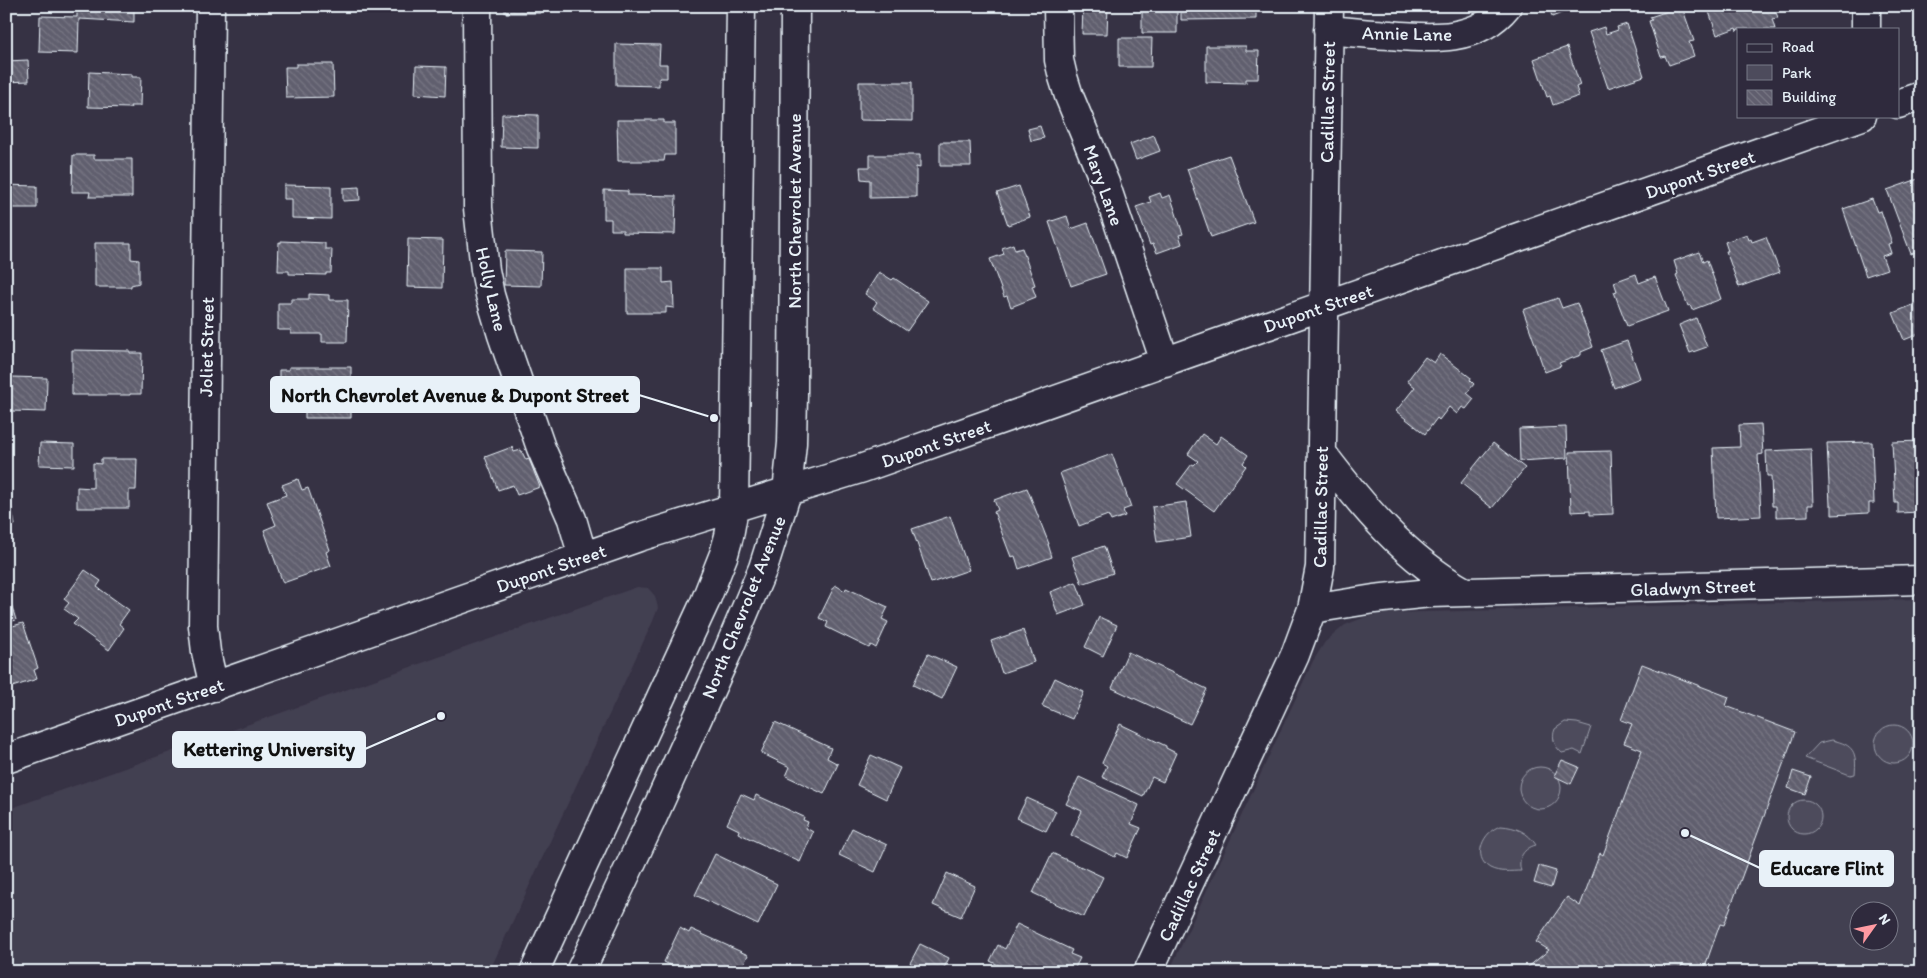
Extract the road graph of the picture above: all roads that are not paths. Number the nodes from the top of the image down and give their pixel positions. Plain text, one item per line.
1 (210, 6) edge
2 (477, 6) edge
3 (741, 6) edge
4 (795, 6) edge
5 (1058, 6) edge
6 (1507, 6) edge
7 (1866, 6) edge
8 (1329, 18) edge
9 (1866, 28) edge
10 (1921, 96) edge
11 (1900, 103) edge
12 (1856, 118) edge
13 (1324, 306) junction
14 (1165, 362) junction
15 (1322, 453) junction
16 (787, 492) junction
17 (734, 508) junction
18 (583, 556) junction
19 (1921, 580) edge
20 (1465, 592) junction
21 (1312, 609) junction
22 (214, 687) junction
23 (6, 759) edge
24 (534, 972) edge
25 (580, 972) edge
26 (1148, 972) edge

1 - 22 street, Joliet Street
2 - 18 street, Holly Lane
3 - 17 street, North Chevrolet Avenue
4 - 16 street, North Chevrolet Avenue
5 - 14 street, Mary Lane
6 - 8 street, Annie Lane
7 - 9 street
8 - 13 street, Cadillac Street
10 - 11 street
12 - 13 street, Dupont Street
13 - 14 street, Dupont Street
13 - 15 street, Cadillac Street
14 - 16 street, Dupont Street
15 - 20 street
15 - 21 street, Cadillac Street
16 - 17 street, Dupont Street
16 - 25 street, North Chevrolet Avenue
17 - 18 street, Dupont Street
17 - 24 street, North Chevrolet Avenue
18 - 22 street, Dupont Street
19 - 20 street, Gladwyn Street
20 - 21 street, Gladwyn Street
21 - 26 street, Cadillac Street
22 - 23 street, Dupont Street

